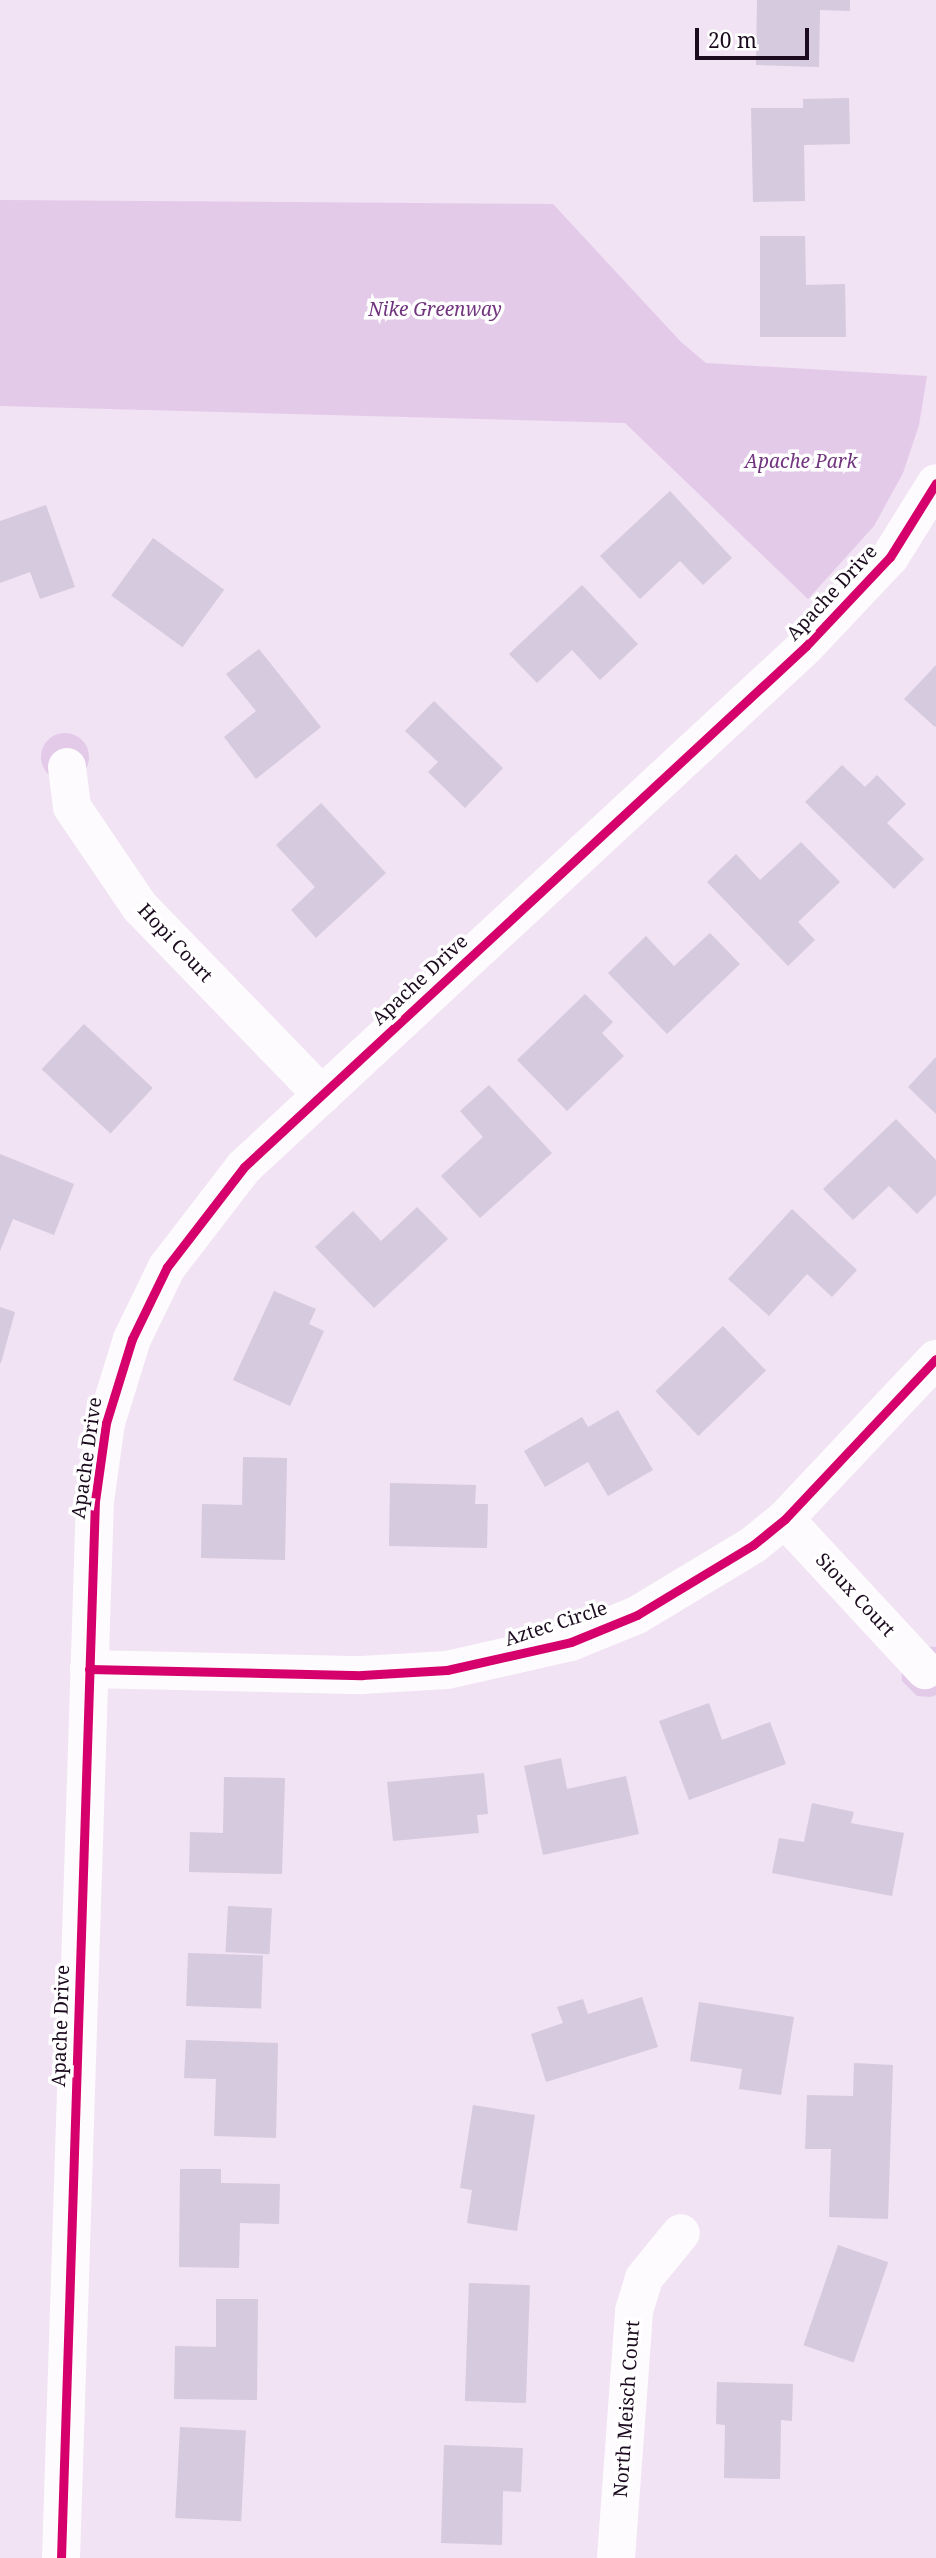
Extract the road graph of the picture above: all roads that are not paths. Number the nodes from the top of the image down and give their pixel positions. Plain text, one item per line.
1 (936, 483) edge
2 (67, 767) dead end
3 (322, 1095) junction
4 (936, 1359) edge
5 (785, 1519) junction
6 (89, 1669) junction
7 (925, 1670) dead end
8 (681, 2233) dead end
9 (61, 2558) edge
10 (616, 2558) edge

1 - 3 street, Apache Drive
2 - 3 street, Hopi Court
3 - 6 street, Apache Drive
4 - 5 street, Aztec Circle
5 - 6 street, Aztec Circle
5 - 7 street, Sioux Court
6 - 9 street, Apache Drive
8 - 10 street, North Meisch Court

